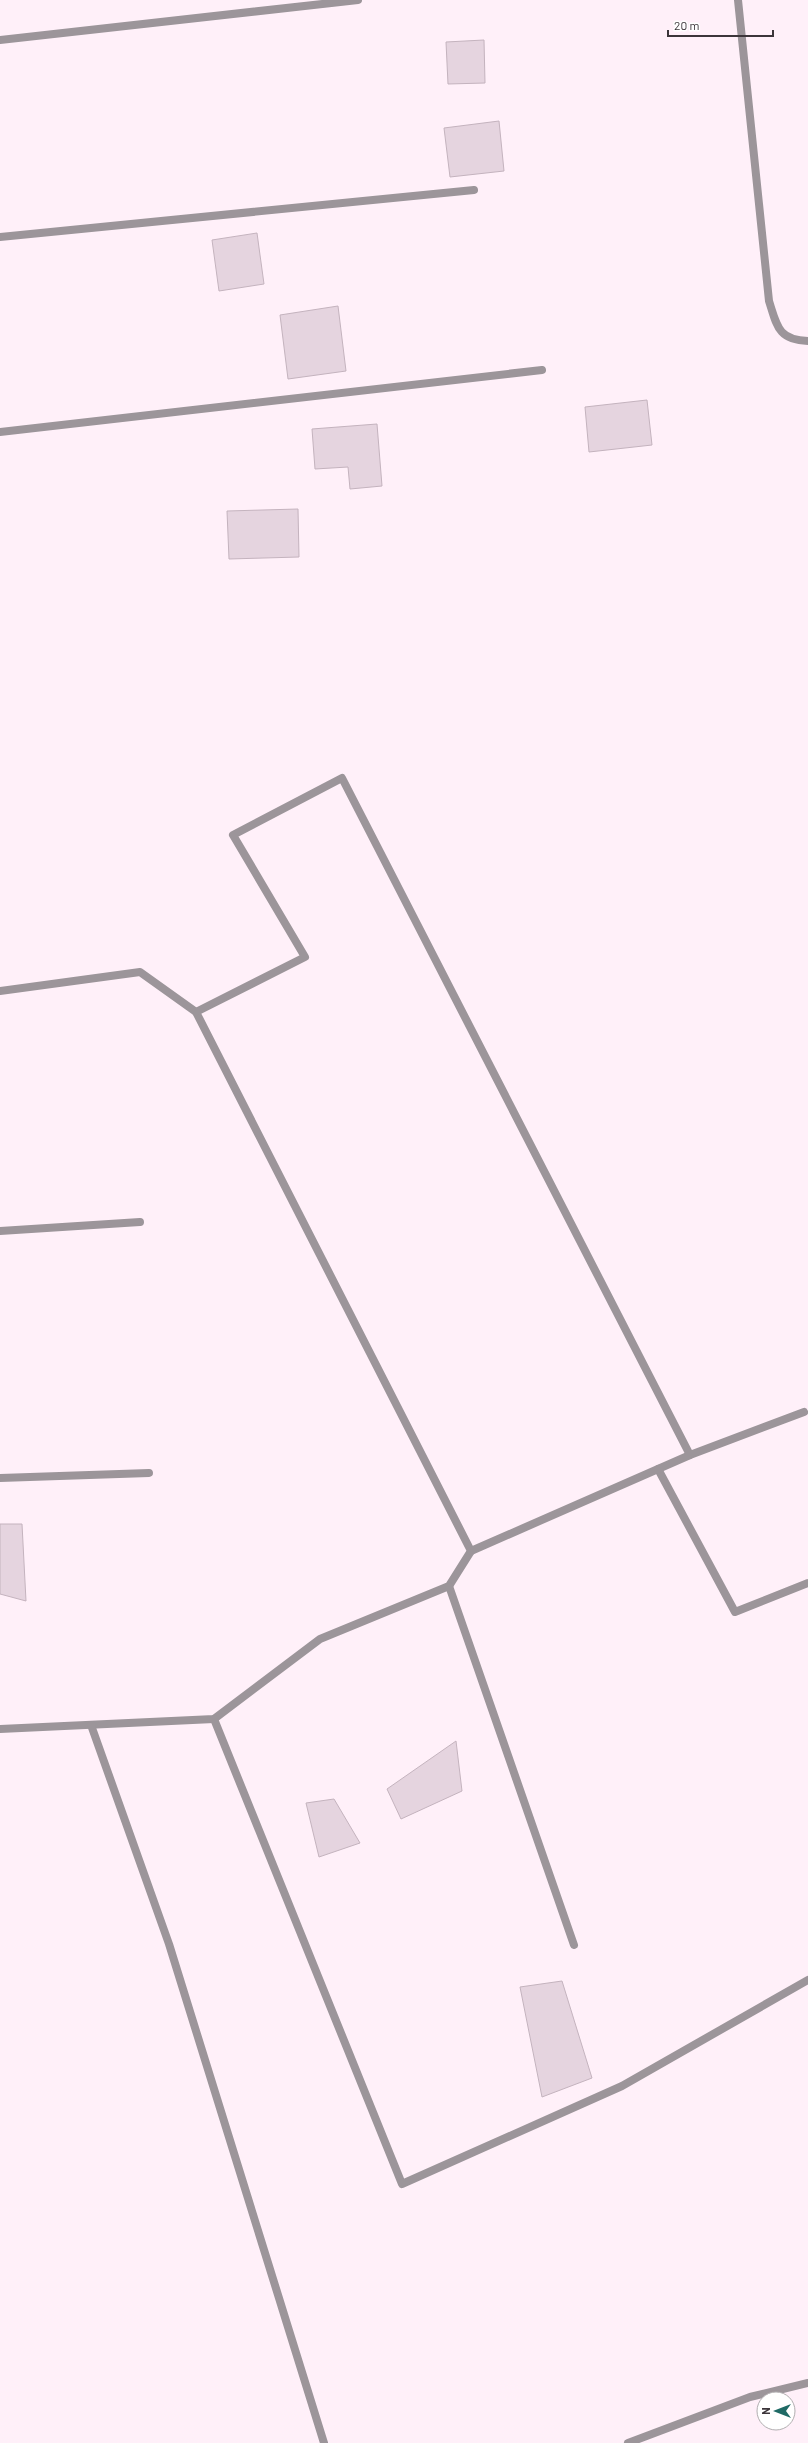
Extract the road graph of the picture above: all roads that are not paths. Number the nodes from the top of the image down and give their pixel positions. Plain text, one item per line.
1 (358, 0) edge
2 (738, 0) edge
3 (0, 40) edge
4 (474, 190) dead end
5 (0, 237) edge
6 (808, 341) edge
7 (542, 370) dead end
8 (0, 432) edge
9 (0, 991) edge
10 (196, 1012) junction
11 (140, 1222) dead end
12 (0, 1231) edge
13 (804, 1412) dead end
14 (690, 1455) junction
15 (658, 1469) junction
16 (149, 1473) dead end
17 (0, 1478) edge
18 (471, 1551) junction
19 (808, 1583) edge
20 (449, 1586) junction
21 (214, 1719) junction
22 (91, 1724) junction
23 (0, 1728) edge
24 (574, 1946) dead end
25 (808, 1980) edge
26 (808, 2383) edge
27 (324, 2443) edge
28 (628, 2443) edge

1 - 3 street
2 - 6 street
4 - 5 street
7 - 8 street
9 - 10 street
10 - 14 street
10 - 18 street
11 - 12 street
13 - 14 street
14 - 15 street
15 - 18 street
15 - 19 street
16 - 17 street
18 - 20 street
20 - 21 street
20 - 24 street
21 - 22 street
21 - 25 street
22 - 23 street
22 - 27 street
26 - 28 street

